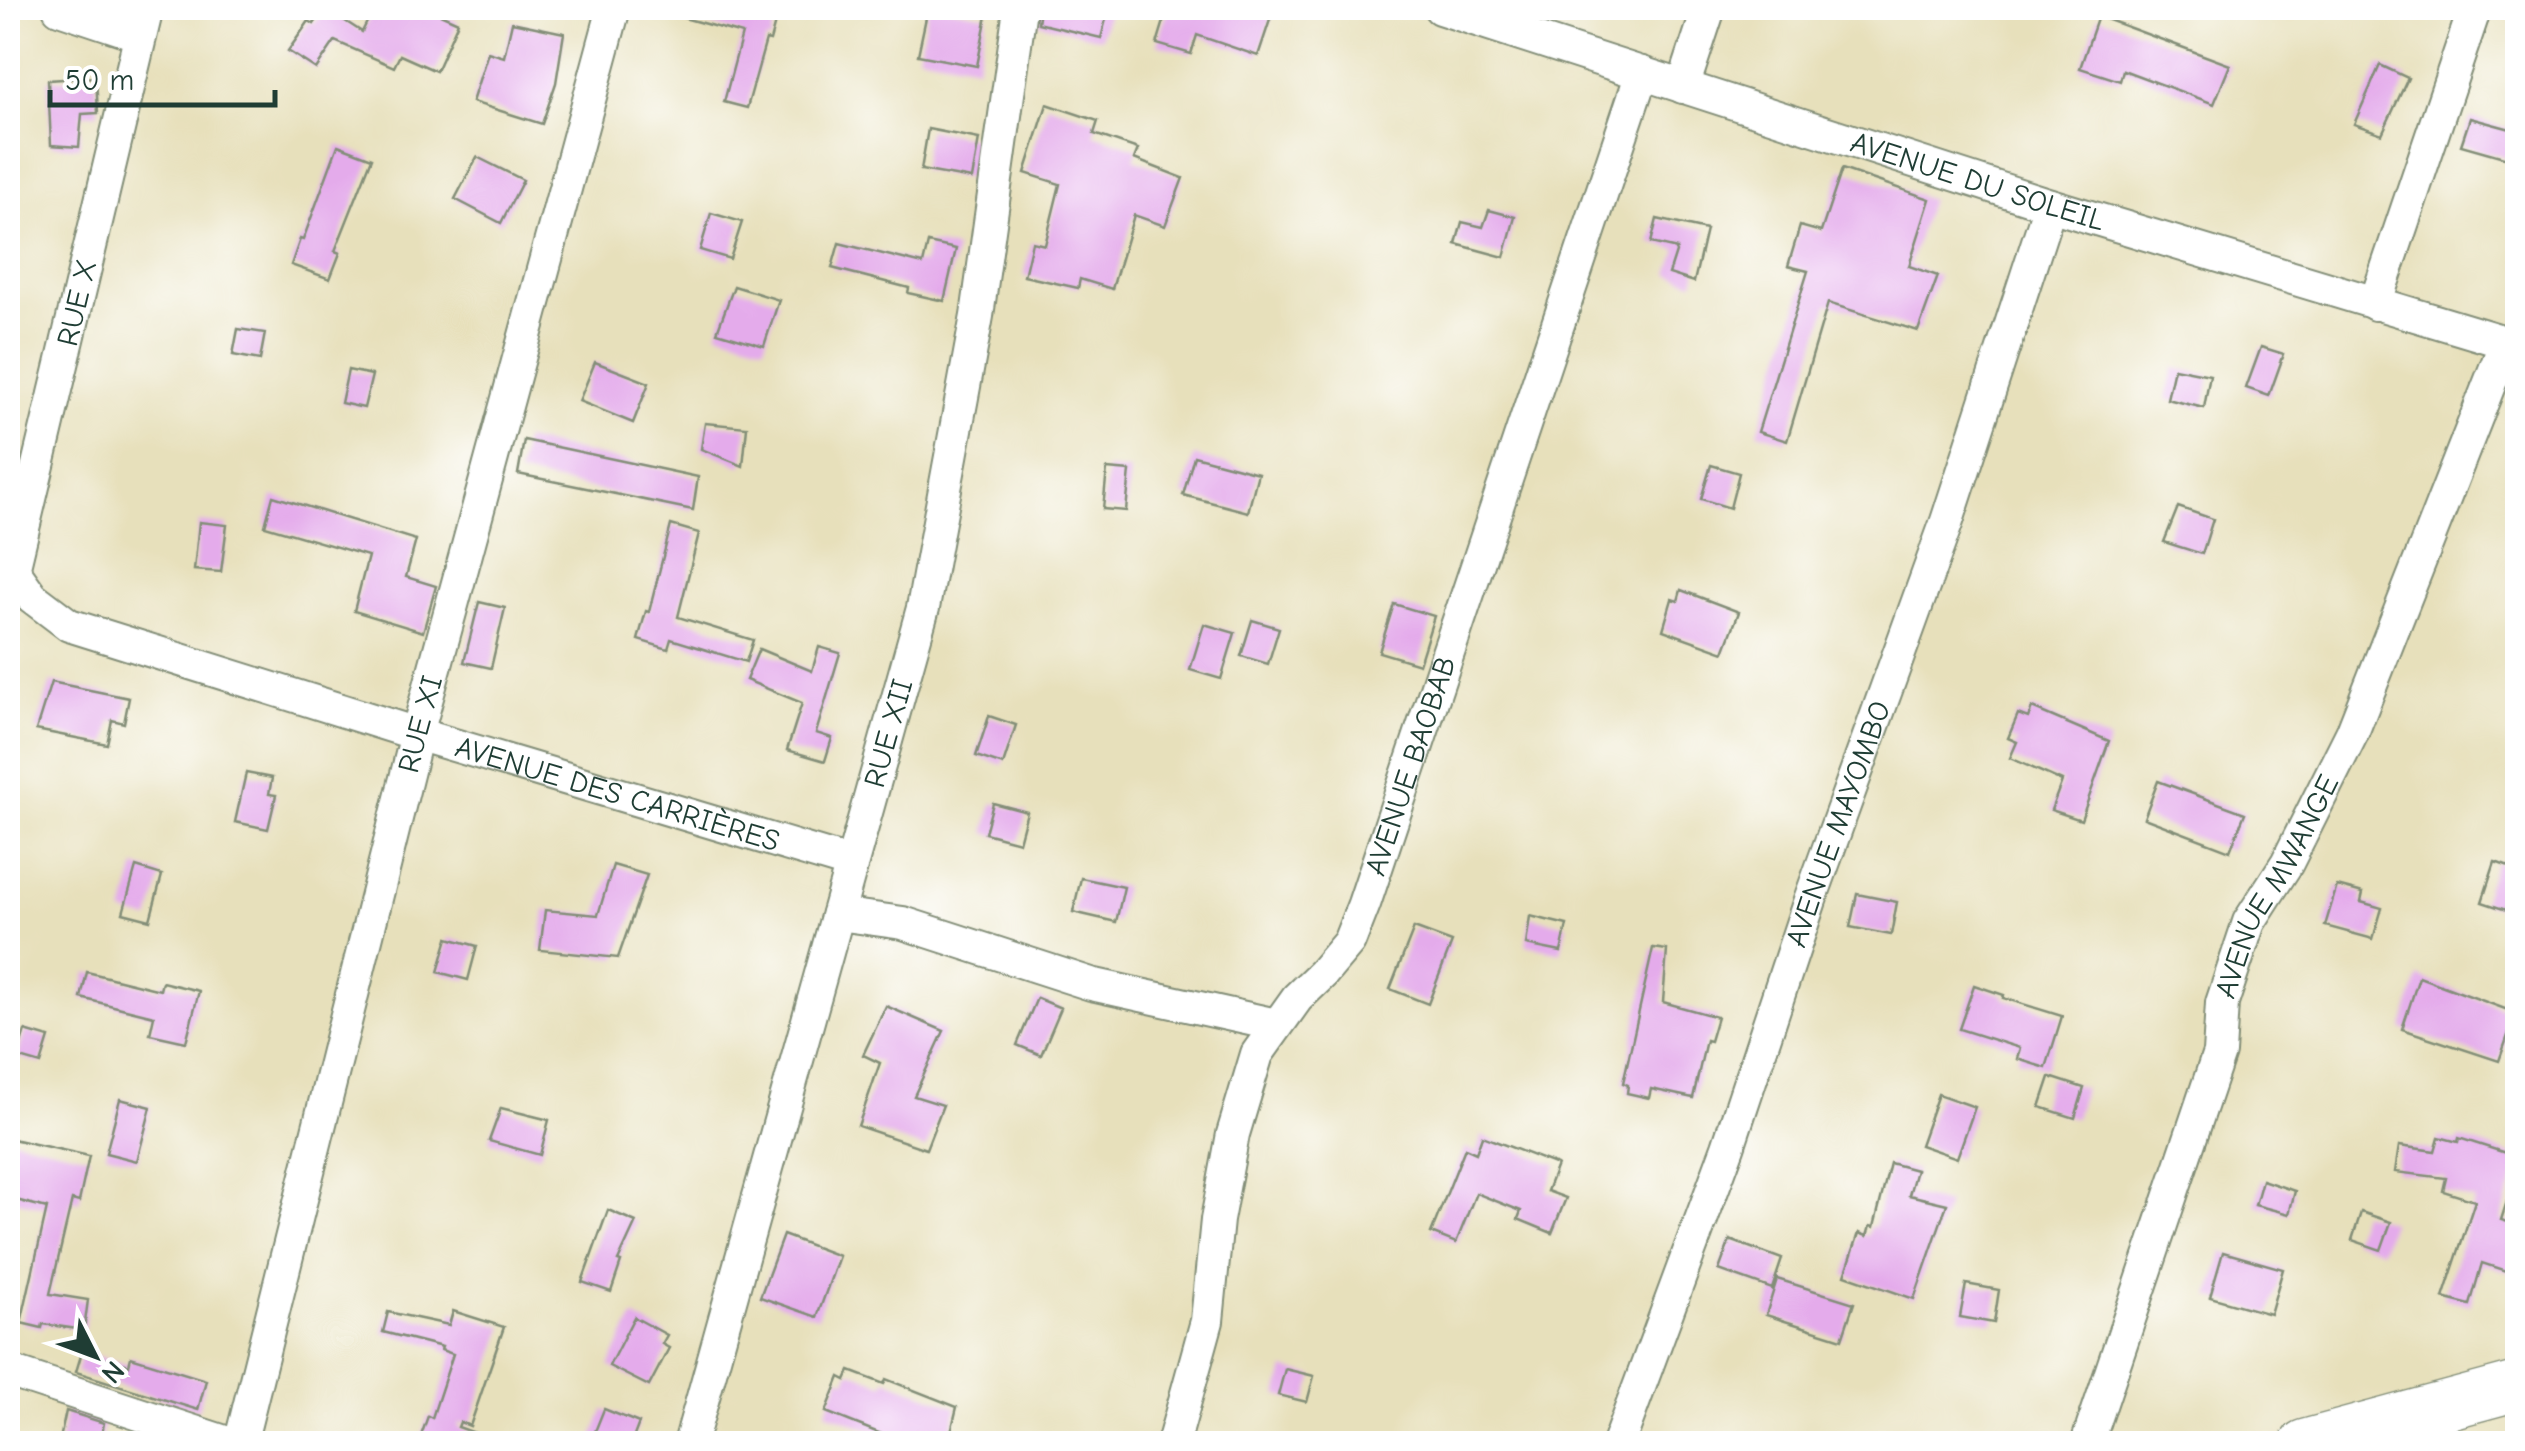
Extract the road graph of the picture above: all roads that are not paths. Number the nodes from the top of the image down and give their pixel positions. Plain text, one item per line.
1 (59, 8) edge
2 (614, 8) edge
3 (1020, 8) edge
4 (1440, 8) edge
5 (1709, 8) edge
6 (2475, 8) edge
7 (143, 21) edge
8 (1642, 73) junction
9 (1683, 86) junction
10 (2050, 205) junction
11 (2375, 304) junction
12 (2512, 344) edge
13 (9, 575) edge
14 (417, 734) junction
15 (849, 863) junction
16 (838, 914) junction
17 (1277, 1024) junction
18 (8, 1371) edge
19 (2518, 1386) edge
20 (231, 1444) edge
21 (240, 1444) edge
22 (690, 1444) edge
23 (1173, 1444) edge
24 (1618, 1444) edge
25 (2087, 1444) edge
26 (2304, 1444) edge

1 - 7 street
2 - 14 street, RUE XI
3 - 15 street, RUE XII
4 - 8 street, AVENUE DU SOLEIL
5 - 9 street
6 - 11 street
7 - 13 street, RUE X
8 - 9 street, AVENUE DU SOLEIL
8 - 17 street, AVENUE BAOBAB
9 - 10 street, AVENUE DU SOLEIL
10 - 11 street, AVENUE DU SOLEIL
10 - 24 street, AVENUE MAYOMBO
11 - 12 street, AVENUE DU SOLEIL
12 - 25 street, AVENUE MWANGE
13 - 14 street, AVENUE DES CARRIÈRES
14 - 15 street, AVENUE DES CARRIÈRES
14 - 21 street, RUE XI
15 - 16 street, RUE XII
16 - 17 street
16 - 22 street, RUE XII
17 - 23 street, AVENUE BAOBAB
18 - 20 street
19 - 26 street

